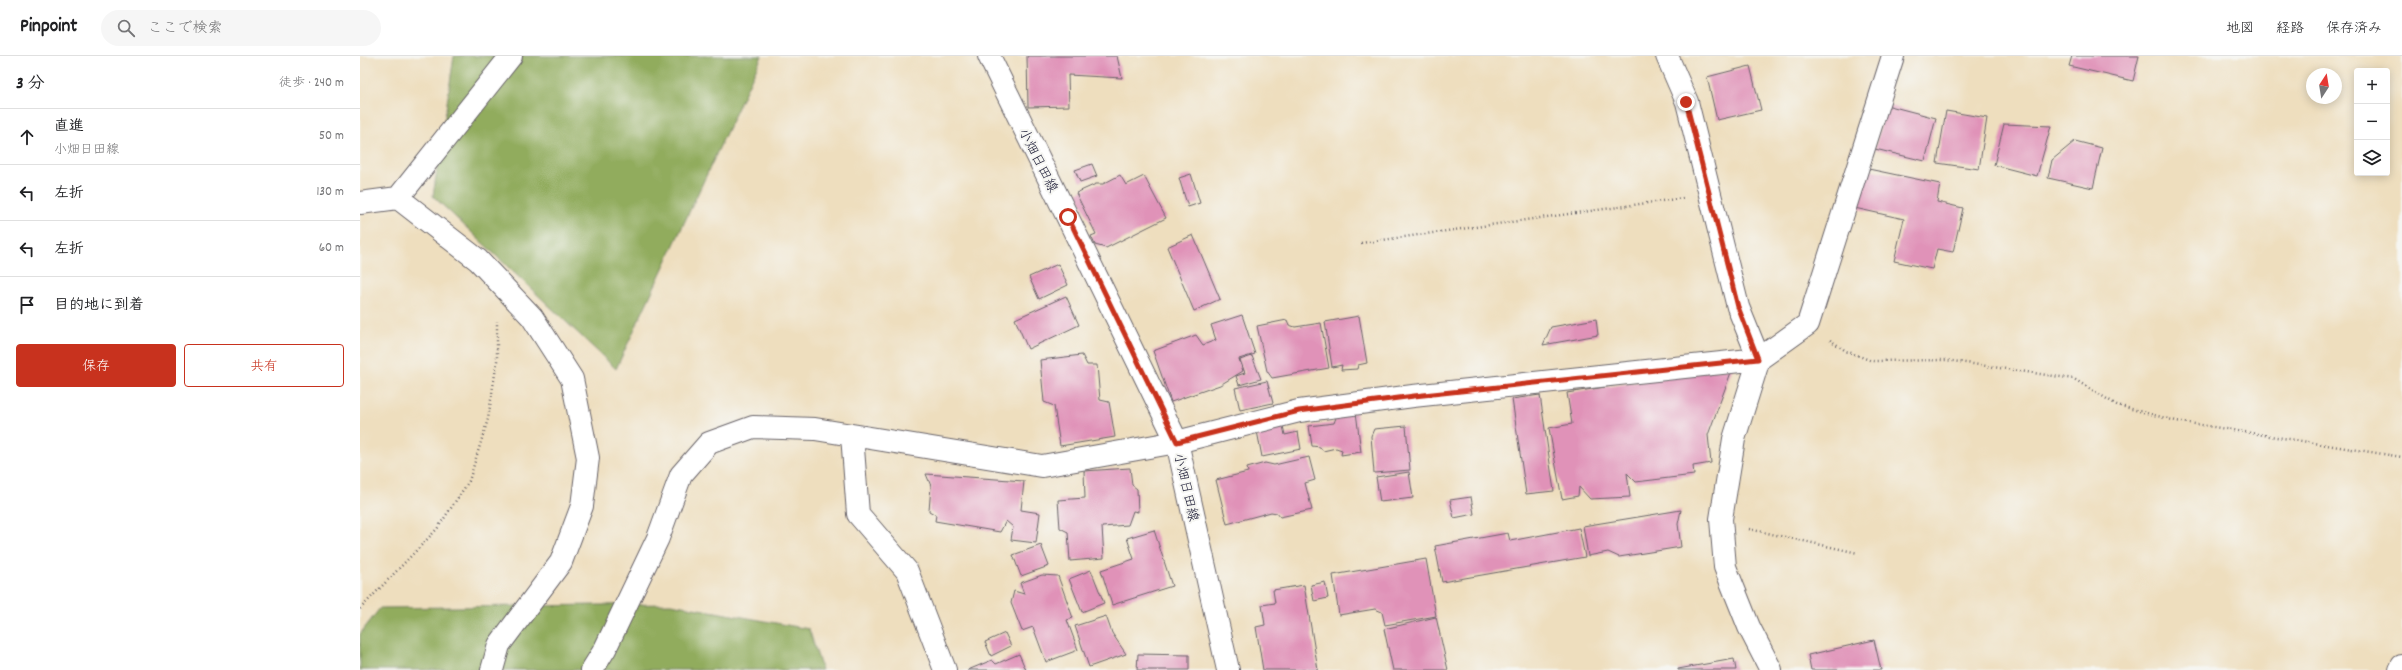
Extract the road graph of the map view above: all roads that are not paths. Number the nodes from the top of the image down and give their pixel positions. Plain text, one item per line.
1 (511, 56) edge
2 (990, 56) edge
3 (1667, 56) edge
4 (1893, 56) edge
5 (398, 198) junction
6 (360, 203) edge
7 (1758, 359) junction
8 (852, 436) junction
9 (1177, 442) junction
10 (2402, 666) edge
11 (492, 670) edge
12 (592, 670) edge
13 (944, 670) edge
14 (1228, 670) edge
15 (1771, 670) edge
16 (2400, 670) edge

1 - 5 street
2 - 9 street, 小畑日田線
3 - 7 street
4 - 7 street
5 - 6 street
5 - 11 street
7 - 9 street
7 - 15 street
8 - 9 street
8 - 12 street
8 - 13 street
9 - 14 street, 小畑日田線
10 - 16 street

